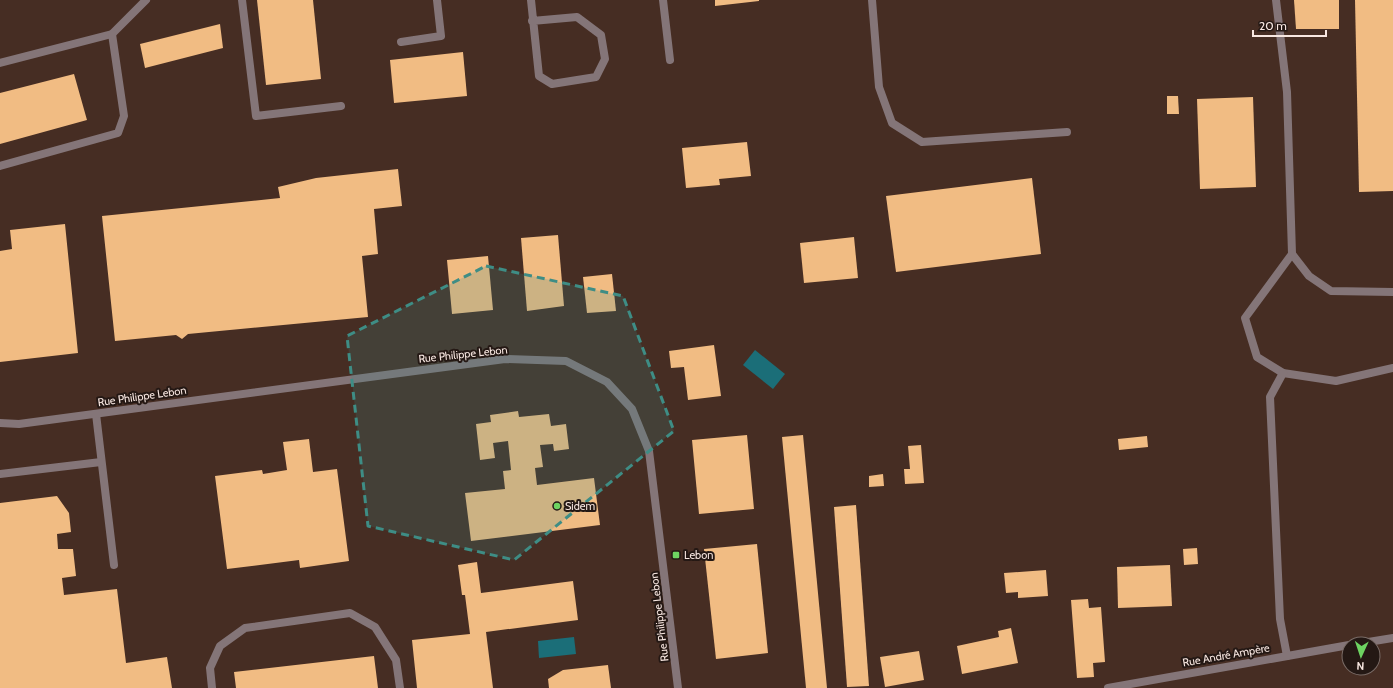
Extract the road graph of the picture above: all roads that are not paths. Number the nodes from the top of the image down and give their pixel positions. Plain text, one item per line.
1 (146, 0) edge
2 (242, 0) edge
3 (437, 0) edge
4 (531, 0) edge
5 (663, 0) edge
6 (872, 0) edge
7 (1276, 0) edge
8 (532, 21) junction
9 (112, 34) junction
10 (401, 42) dead end
11 (670, 60) dead end
12 (0, 63) edge
13 (341, 106) dead end
14 (1067, 132) dead end
15 (0, 166) edge
16 (1292, 254) junction
17 (1393, 292) edge
18 (1393, 368) edge
19 (1283, 373) junction
20 (96, 414) junction
21 (0, 423) edge
22 (102, 462) junction
23 (0, 474) edge
24 (114, 565) dead end
25 (1393, 638) edge
26 (1381, 640) edge
27 (1341, 646) edge
28 (1287, 656) junction
29 (212, 688) edge
30 (400, 688) edge
31 (678, 688) edge
32 (1108, 688) edge

1 - 9 street
2 - 13 street
3 - 10 street
4 - 8 street
5 - 11 street
6 - 14 street
7 - 16 street
8 - 8 street
9 - 12 street
9 - 15 street
16 - 17 street
16 - 19 street
18 - 19 street
19 - 28 street
20 - 21 street, Rue Philippe Lebon
20 - 22 street
20 - 31 street, Rue Philippe Lebon
22 - 23 street
22 - 24 street
25 - 26 street
27 - 28 street, Rue André Ampère
28 - 32 street, Rue André Ampère
29 - 30 street

